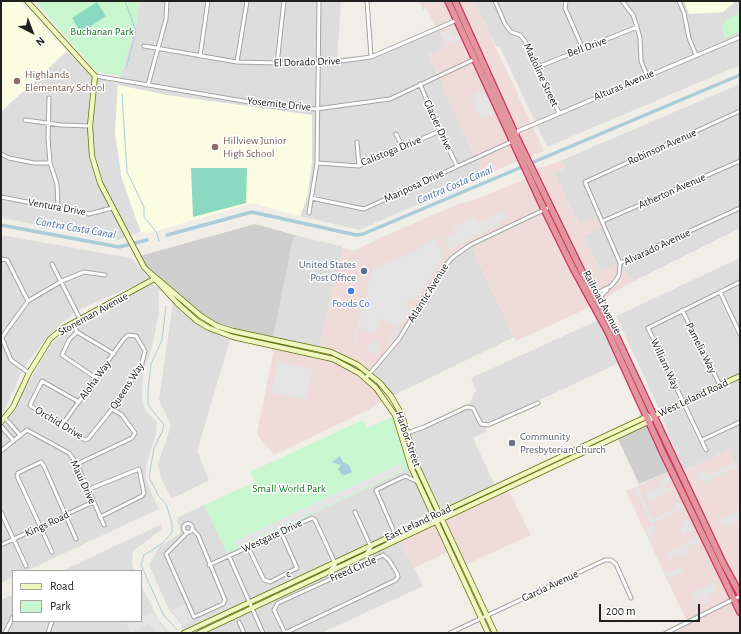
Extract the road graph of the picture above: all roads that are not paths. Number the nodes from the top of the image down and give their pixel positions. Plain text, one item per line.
1 (27, 1) edge
2 (167, 1) edge
3 (208, 1) edge
4 (247, 1) edge
5 (284, 1) edge
6 (319, 1) edge
7 (367, 1) edge
8 (448, 1) edge
9 (454, 1) edge
10 (495, 1) edge
11 (566, 1) edge
12 (622, 1) edge
13 (679, 1) edge
14 (459, 19) junction
15 (637, 27) junction
16 (740, 36) edge
17 (144, 46) dead end
18 (158, 49) junction
19 (583, 49) junction
20 (696, 55) junction
21 (200, 56) junction
22 (371, 57) junction
23 (478, 57) junction
24 (237, 62) junction
25 (277, 64) junction
26 (319, 64) junction
27 (538, 67) junction
28 (95, 76) junction
29 (647, 76) junction
30 (420, 84) junction
31 (148, 85) junction
32 (49, 98) dead end
33 (316, 108) junction
34 (740, 112) edge
35 (558, 113) junction
36 (25, 120) dead end
37 (48, 123) junction
38 (90, 126) junction
39 (440, 131) junction
40 (396, 134) dead end
41 (514, 138) junction
42 (356, 142) dead end
43 (403, 148) junction
44 (1, 154) edge
45 (740, 161) edge
46 (50, 163) junction
47 (317, 163) junction
48 (359, 166) junction
49 (457, 166) junction
50 (1, 197) edge
51 (311, 198) junction
52 (58, 208) junction
53 (112, 208) junction
54 (547, 208) junction
55 (740, 208) edge
56 (309, 213) dead end
57 (603, 221) junction
58 (1, 259) edge
59 (620, 263) junction
60 (52, 264) dead end
61 (105, 275) dead end
62 (156, 278) junction
63 (62, 281) junction
64 (740, 282) edge
65 (611, 286) junction
66 (720, 292) junction
67 (591, 296) junction
68 (28, 301) junction
69 (682, 310) junction
70 (606, 316) junction
71 (80, 318) junction
72 (72, 323) junction
73 (77, 332) junction
74 (740, 334) edge
75 (128, 335) joint
76 (1, 336) edge
77 (322, 349) junction
78 (114, 354) junction
79 (320, 355) junction
80 (29, 373) junction
81 (370, 374) junction
82 (740, 376) edge
83 (96, 378) junction
84 (366, 378) junction
85 (720, 385) junction
86 (79, 402) junction
87 (683, 402) junction
88 (538, 403) dead end
89 (112, 409) junction
90 (646, 416) junction
91 (654, 416) junction
92 (3, 420) edge
93 (648, 422) junction
94 (740, 422) edge
95 (62, 425) junction
96 (1, 426) edge
97 (409, 433) junction
98 (20, 435) junction
99 (402, 435) junction
100 (88, 439) joint
101 (14, 440) junction
102 (702, 440) junction
103 (706, 450) dead end
104 (1, 451) edge
105 (77, 464) junction
106 (405, 476) junction
107 (415, 476) junction
108 (418, 482) junction
109 (87, 490) junction
110 (92, 502) junction
111 (1, 512) edge
112 (355, 512) dead end
113 (440, 513) junction
114 (66, 515) junction
115 (100, 516) junction
116 (433, 516) junction
117 (442, 519) junction
118 (436, 522) junction
119 (104, 525) dead end
120 (40, 528) junction
121 (192, 529) junction
122 (188, 532) junction
123 (281, 532) junction
124 (395, 534) junction
125 (14, 539) junction
126 (76, 539) dead end
127 (1, 545) edge
128 (370, 545) junction
129 (707, 546) junction
130 (248, 547) junction
131 (52, 552) dead end
132 (366, 554) junction
133 (229, 556) junction
134 (334, 562) junction
135 (723, 562) junction
136 (209, 565) junction
137 (26, 566) dead end
138 (328, 572) junction
139 (740, 595) edge
140 (632, 598) dead end
141 (734, 600) junction
142 (250, 602) junction
143 (253, 607) junction
144 (740, 612) edge
145 (487, 616) junction
146 (12, 619) edge
147 (481, 619) junction
148 (52, 622) edge
149 (239, 622) dead end
150 (1, 628) edge
151 (6, 632) edge
152 (48, 633) edge
153 (184, 633) edge
154 (199, 633) edge
155 (244, 633) edge
156 (263, 633) edge
157 (284, 633) edge
158 (450, 633) edge
159 (488, 633) edge
160 (495, 633) edge
161 (666, 633) edge

1 - 28 street
2 - 18 street
3 - 21 street
4 - 24 street
5 - 25 street
6 - 26 street
7 - 22 street
8 - 14 highway, Railroad Avenue
9 - 14 highway, Railroad Avenue
10 - 27 street, Madoline Street
11 - 19 street
12 - 15 street
13 - 20 street
14 - 22 street, El Dorado Drive
14 - 23 highway, Railroad Avenue
15 - 19 street, Bell Drive
15 - 29 street
16 - 20 street, Alturas Avenue
17 - 18 street, El Dorado Drive
18 - 21 street, El Dorado Drive
18 - 31 street
19 - 27 street, Bell Drive
20 - 29 street, Alturas Avenue
21 - 24 street, El Dorado Drive
22 - 26 street, El Dorado Drive
23 - 30 street, Yosemite Drive
23 - 41 highway, Railroad Avenue
24 - 25 street, El Dorado Drive
25 - 26 street, El Dorado Drive
26 - 33 street
27 - 35 street, Madoline Street
28 - 31 street, Yosemite Drive
28 - 38 street, Harbor Street
29 - 35 street, Alturas Avenue
30 - 33 street, Yosemite Drive
30 - 39 street, Glacier Drive
31 - 33 street, Yosemite Drive
32 - 37 street
33 - 47 street
34 - 57 street, Robinson Avenue
35 - 41 street, Alturas Avenue
36 - 37 street
37 - 38 street
37 - 46 street
38 - 53 street, Harbor Street
39 - 43 street, Calistoga Drive
39 - 49 street, Glacier Drive
40 - 43 street
41 - 49 street, Mariposa Drive
41 - 54 highway, Railroad Avenue
42 - 48 street
43 - 48 street, Calistoga Drive
44 - 46 street
45 - 57 street, Atherton Avenue
46 - 52 street
47 - 48 street, Calistoga Drive
47 - 51 street
49 - 51 street, Mariposa Drive
50 - 52 street, Ventura Drive
51 - 56 street
52 - 53 street, Ventura Drive
53 - 62 street, Harbor Street
54 - 67 highway, Railroad Avenue
54 - 81 street, Atlantic Avenue
55 - 59 street, Alvarado Avenue
57 - 59 street
58 - 68 street
59 - 65 street, Alvarado Avenue
60 - 63 street
61 - 63 street
62 - 71 street, Stoneman Avenue
62 - 77 street, Harbor Street
62 - 79 street, Harbor Street
63 - 68 street
63 - 71 street
64 - 66 street, William Way
65 - 67 street
65 - 70 street, Alvarado Avenue
66 - 69 street, William Way
66 - 74 street
67 - 70 highway, Railroad Avenue
67 - 90 highway, Railroad Avenue
68 - 76 street
69 - 85 street, Pamelia Way
69 - 87 street, William Way
70 - 91 highway, Railroad Avenue
71 - 72 street, Stoneman Avenue
72 - 73 street
72 - 80 street, Stoneman Avenue
73 - 78 street
73 - 83 street
75 - 78 street, Aloha Way
75 - 89 street, Queens Way
76 - 80 street
77 - 79 street
77 - 81 street, Harbor Street
78 - 83 street, Aloha Way
79 - 84 street, Harbor Street
80 - 92 street, Stoneman Avenue
81 - 84 street, Atlantic Avenue
81 - 97 street, Harbor Street
82 - 85 street, West Leland Road
83 - 86 street, Aloha Way
84 - 99 street, Harbor Street
85 - 87 street, West Leland Road
86 - 95 street, Aloha Way
86 - 95 street, Orchid Drive
87 - 91 street, West Leland Road
87 - 102 street, William Way
88 - 97 street
89 - 100 street, Queens Way
89 - 105 street
90 - 91 street, East Leland Road
90 - 93 highway, Railroad Avenue
90 - 113 street, East Leland Road
91 - 93 street, West Leland Road
91 - 135 highway, Railroad Avenue
92 - 98 street
93 - 117 street, East Leland Road
93 - 129 highway, Railroad Avenue
94 - 102 street
95 - 100 street, Orchid Drive
96 - 101 street
97 - 99 street
97 - 113 street, Harbor Street
98 - 101 street
98 - 105 street, Maui Drive
99 - 107 street, Harbor Street
101 - 104 street
102 - 103 street, William Way
105 - 109 street, Maui Drive
106 - 107 street
106 - 108 street
106 - 124 street
107 - 108 street, Harbor Street
108 - 116 street, Harbor Street
109 - 110 street, Maui Drive
109 - 115 street
110 - 114 street, Kings Road
110 - 115 street, Maui Drive
111 - 125 street
112 - 128 street
113 - 116 street, East Leland Road
113 - 117 street, Harbor Street
114 - 120 street, Kings Road
114 - 120 street
114 - 126 street
115 - 119 street, Maui Drive
116 - 118 street, Harbor Street
116 - 124 street, East Leland Road
117 - 118 street, East Leland Road
117 - 145 street, Harbor Street
118 - 132 street, East Leland Road
118 - 147 street, Harbor Street
120 - 125 street, Kings Road
120 - 131 street
121 - 122 street
121 - 122 street
121 - 136 street
122 - 136 street
123 - 130 street, Westgate Drive
123 - 130 street, c
123 - 134 street, Westgate Drive
124 - 128 street, East Leland Road
125 - 127 street, Kings Road
125 - 137 street
128 - 132 street
128 - 134 street, East Leland Road
129 - 135 highway
129 - 141 highway, Railroad Avenue
130 - 133 street, Westgate Drive
132 - 138 street, East Leland Road
133 - 136 street, Westgate Drive
133 - 142 street
134 - 138 street
134 - 142 street, East Leland Road
135 - 139 highway, Railroad Avenue
138 - 143 street, East Leland Road
139 - 141 street
140 - 145 street, Garcia Avenue
141 - 144 highway, Railroad Avenue
141 - 161 street
142 - 143 street
142 - 153 street, East Leland Road
143 - 154 street, East Leland Road
143 - 156 street
145 - 147 street, Garcia Avenue
145 - 160 street, Harbor Street
146 - 151 street
147 - 158 street, Garcia Avenue
147 - 159 street, Harbor Street
148 - 152 street
149 - 155 street
150 - 151 street
157 - 157 street, Freed Circle

